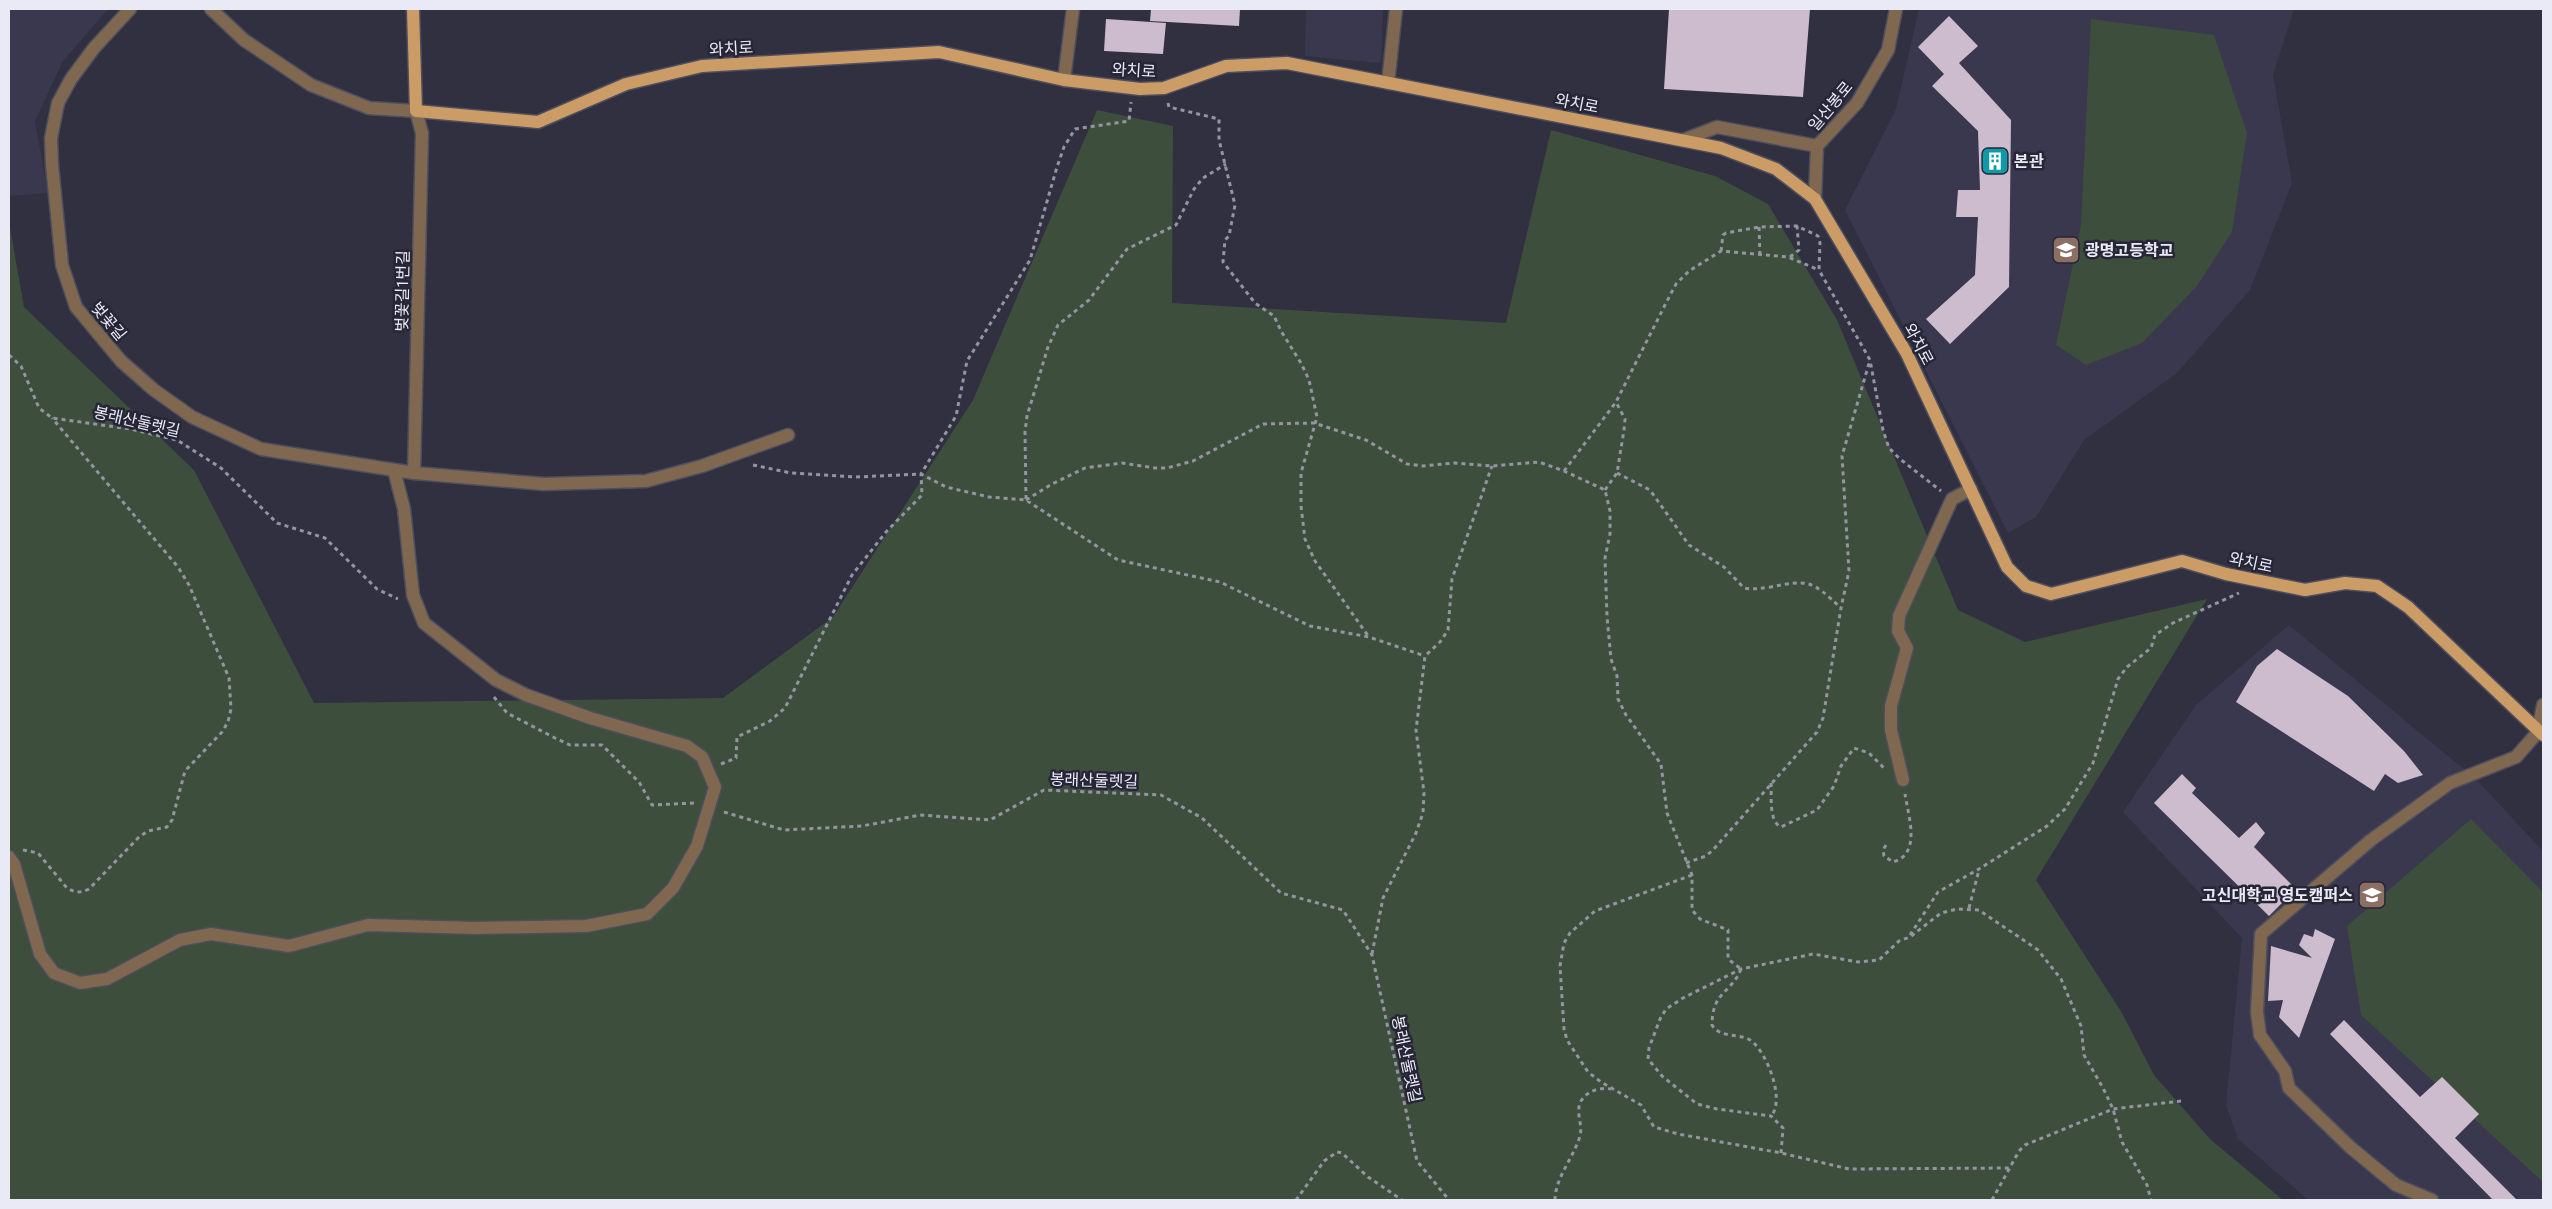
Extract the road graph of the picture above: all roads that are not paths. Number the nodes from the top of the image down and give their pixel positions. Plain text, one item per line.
1 (130, 9) edge
2 (211, 9) edge
3 (413, 9) edge
4 (1074, 9) edge
5 (1396, 9) edge
6 (1896, 9) edge
7 (1064, 80) junction
8 (1388, 83) junction
9 (416, 112) junction
10 (1683, 140) junction
11 (1817, 146) junction
12 (1815, 199) junction
13 (788, 435) dead end
14 (394, 470) junction
15 (414, 473) junction
16 (1971, 489) junction
17 (2543, 705) edge
18 (2541, 734) edge
19 (1903, 780) road end
20 (9, 857) edge
21 (2432, 1200) edge

1 - 14 street, 벚꽃길
2 - 9 street
3 - 9 main road
4 - 7 street
5 - 8 street
6 - 11 street, 일산봉로
7 - 8 main road, 와치로
7 - 9 main road, 와치로
8 - 10 main road, 와치로
9 - 15 street, 벚꽃길1번길
10 - 11 street
10 - 12 main road, 와치로
11 - 12 street, 일산봉로
12 - 16 main road, 와치로
13 - 15 street, 벚꽃길
14 - 15 street, 벚꽃길
14 - 20 street
16 - 18 main road, 와치로
16 - 19 street
17 - 18 street
18 - 21 street

